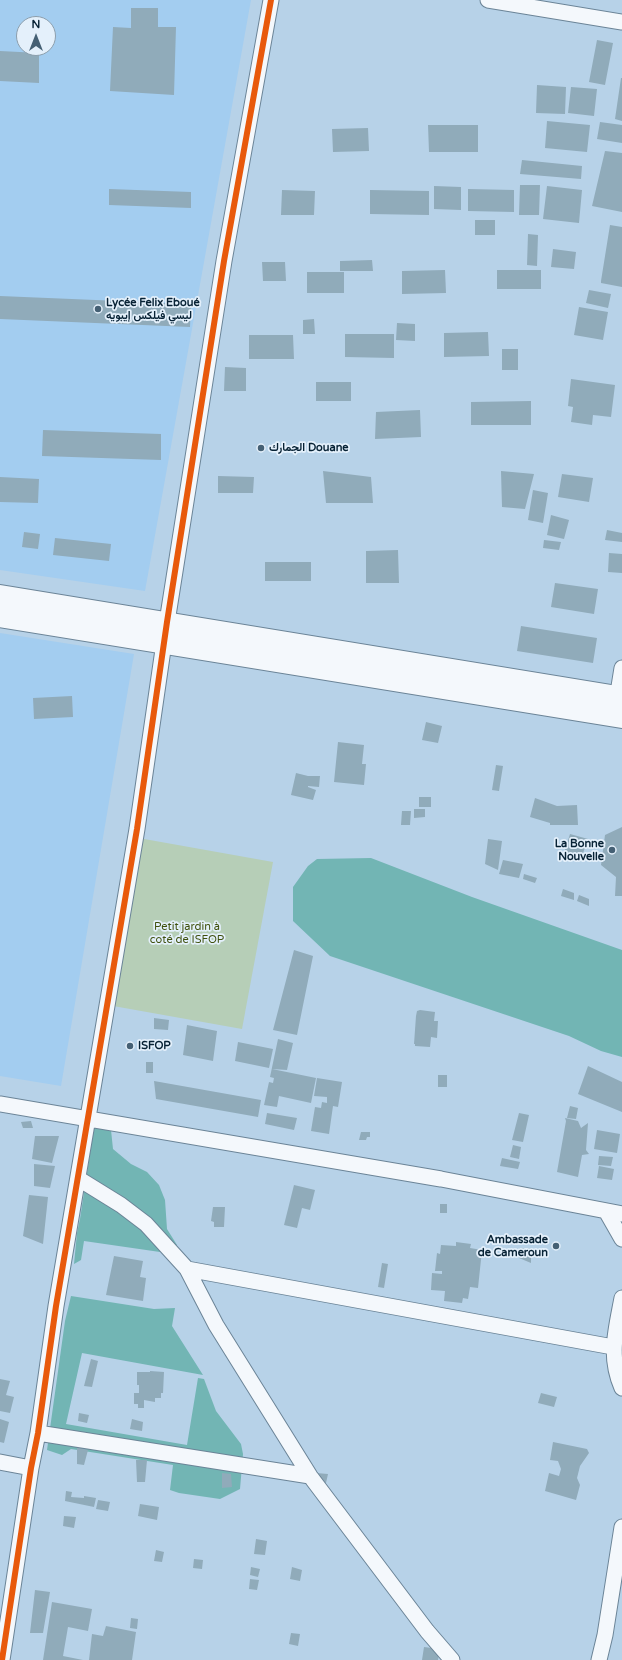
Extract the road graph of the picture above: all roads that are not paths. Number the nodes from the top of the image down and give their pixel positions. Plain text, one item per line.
1 (271, 0) edge
2 (488, 0) edge
3 (622, 22) edge
4 (0, 596) edge
5 (0, 616) edge
6 (165, 633) junction
7 (622, 668) edge
8 (619, 707) edge
9 (0, 1104) edge
10 (88, 1118) junction
11 (79, 1179) junction
12 (606, 1211) junction
13 (622, 1214) edge
14 (622, 1239) edge
15 (187, 1269) junction
16 (622, 1298) edge
17 (613, 1347) junction
18 (622, 1388) edge
19 (38, 1433) junction
20 (0, 1462) edge
21 (31, 1468) junction
22 (310, 1476) junction
23 (622, 1527) edge
24 (2, 1660) edge
25 (452, 1660) edge
26 (599, 1660) edge

1 - 6 street
2 - 3 street
4 - 6 main road
5 - 6 main road
6 - 8 main road
6 - 10 street
7 - 8 street
9 - 10 street
10 - 11 street
10 - 12 street
11 - 15 street
11 - 19 street
12 - 13 street
12 - 14 street
15 - 17 street
15 - 22 street
16 - 17 street
17 - 18 street
19 - 21 street
19 - 22 street
20 - 21 street
21 - 24 street
22 - 25 street
23 - 26 street

